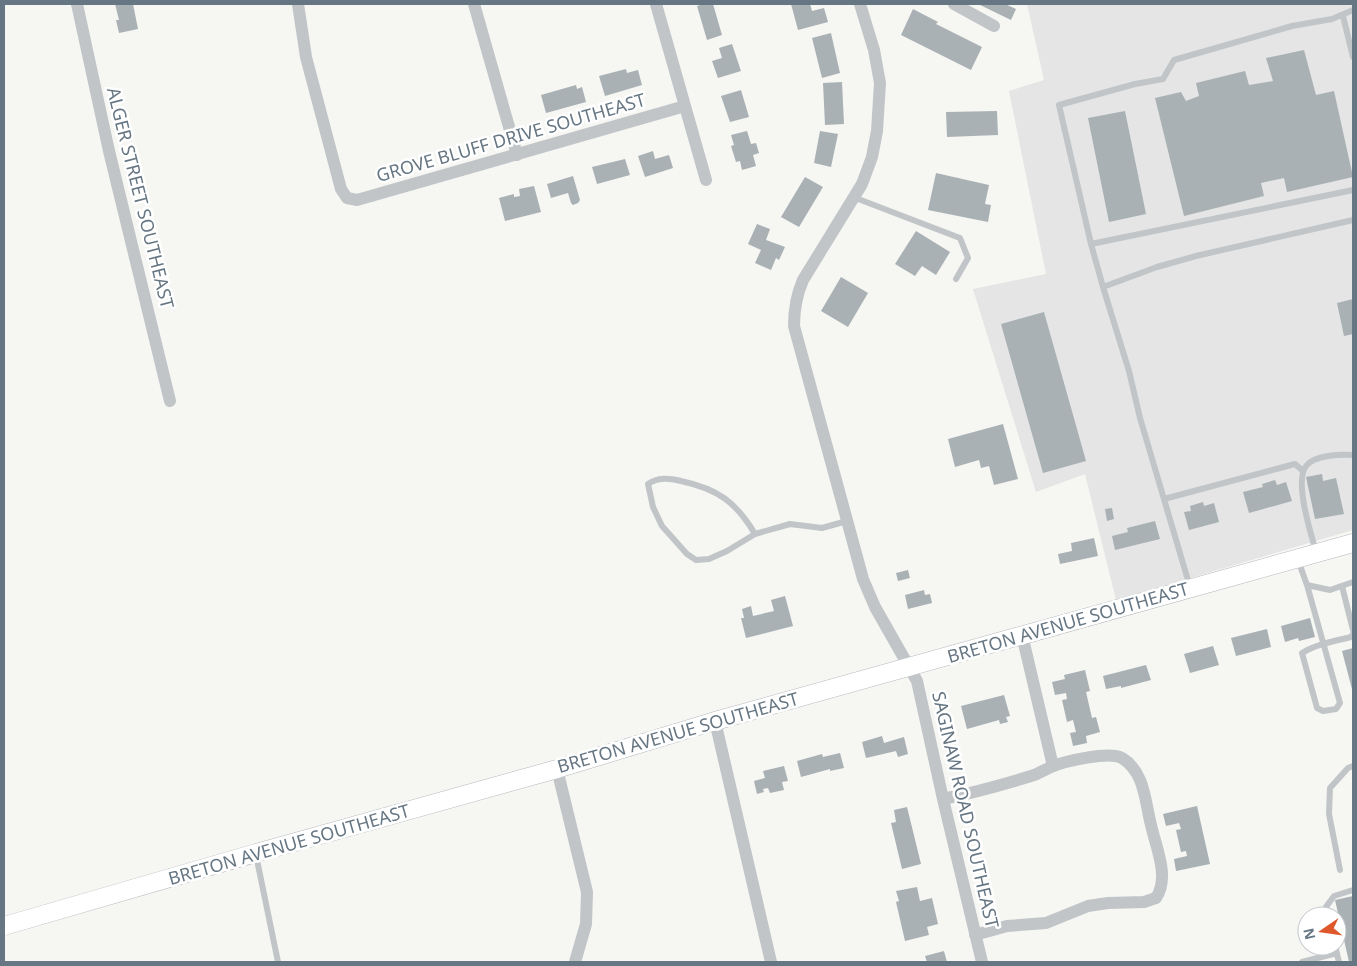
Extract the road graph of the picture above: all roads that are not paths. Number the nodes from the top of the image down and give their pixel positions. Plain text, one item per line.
1 (77, 4) edge
2 (298, 4) edge
3 (474, 4) edge
4 (656, 4) edge
5 (860, 4) edge
6 (954, 4) edge
7 (1353, 10) edge
8 (1343, 16) junction
9 (994, 26) dead end
10 (1353, 57) edge
11 (685, 106) junction
12 (517, 155) junction
13 (706, 180) dead end
14 (1353, 190) edge
15 (853, 197) junction
16 (1353, 220) edge
17 (1091, 244) junction
18 (956, 279) dead end
19 (1103, 287) junction
20 (170, 401) dead end
21 (1353, 455) edge
22 (1303, 471) junction
23 (1164, 499) junction
24 (847, 521) junction
25 (755, 534) junction
26 (1353, 543) edge
27 (1316, 554) junction
28 (1297, 559) junction
29 (1353, 582) edge
30 (1307, 585) junction
31 (1342, 586) junction
32 (1190, 588) junction
33 (1353, 630) edge
34 (1353, 634) edge
35 (1022, 635) junction
36 (1325, 644) junction
37 (910, 666) junction
38 (715, 721) junction
39 (1052, 766) junction
40 (1353, 766) edge
41 (557, 769) junction
42 (943, 799) junction
43 (256, 854) junction
44 (1340, 870) dead end
45 (1353, 890) edge
46 (1327, 906) edge
47 (4, 926) edge
48 (975, 935) junction
49 (1318, 956) edge
50 (278, 962) edge
51 (575, 962) edge
52 (771, 962) edge
53 (982, 962) edge
54 (1302, 962) edge

1 - 20 street, ALGER STREET SOUTHEAST
2 - 12 street, GROVE BLUFF DRIVE SOUTHEAST
3 - 12 street
4 - 11 street
5 - 15 street, SAGINAW ROAD SOUTHEAST
6 - 9 street
7 - 8 lane
8 - 10 lane
8 - 17 lane
11 - 12 street, GROVE BLUFF DRIVE SOUTHEAST
11 - 13 street
14 - 17 lane
15 - 18 lane
15 - 24 street, SAGINAW ROAD SOUTHEAST
16 - 19 lane
17 - 19 lane
19 - 23 lane
21 - 22 lane
22 - 23 lane
22 - 27 lane
23 - 32 lane
24 - 25 lane
24 - 37 street, SAGINAW ROAD SOUTHEAST
25 - 25 lane
26 - 27 main road, BRETON AVENUE SOUTHEAST
27 - 28 main road, BRETON AVENUE SOUTHEAST
28 - 30 lane
28 - 32 main road, BRETON AVENUE SOUTHEAST
29 - 31 lane
30 - 31 lane
30 - 36 lane
31 - 33 lane
32 - 35 main road, BRETON AVENUE SOUTHEAST
34 - 36 lane
35 - 37 main road, BRETON AVENUE SOUTHEAST
35 - 39 street
36 - 36 lane
37 - 38 main road, BRETON AVENUE SOUTHEAST
37 - 42 street, SAGINAW ROAD SOUTHEAST
38 - 41 main road, BRETON AVENUE SOUTHEAST
38 - 52 street
39 - 42 street
39 - 48 street
40 - 44 lane
41 - 43 main road, BRETON AVENUE SOUTHEAST
41 - 51 street
42 - 48 street, SAGINAW ROAD SOUTHEAST
43 - 47 main road, BRETON AVENUE SOUTHEAST
43 - 50 lane
45 - 46 lane
48 - 53 street, SAGINAW ROAD SOUTHEAST
49 - 54 lane

